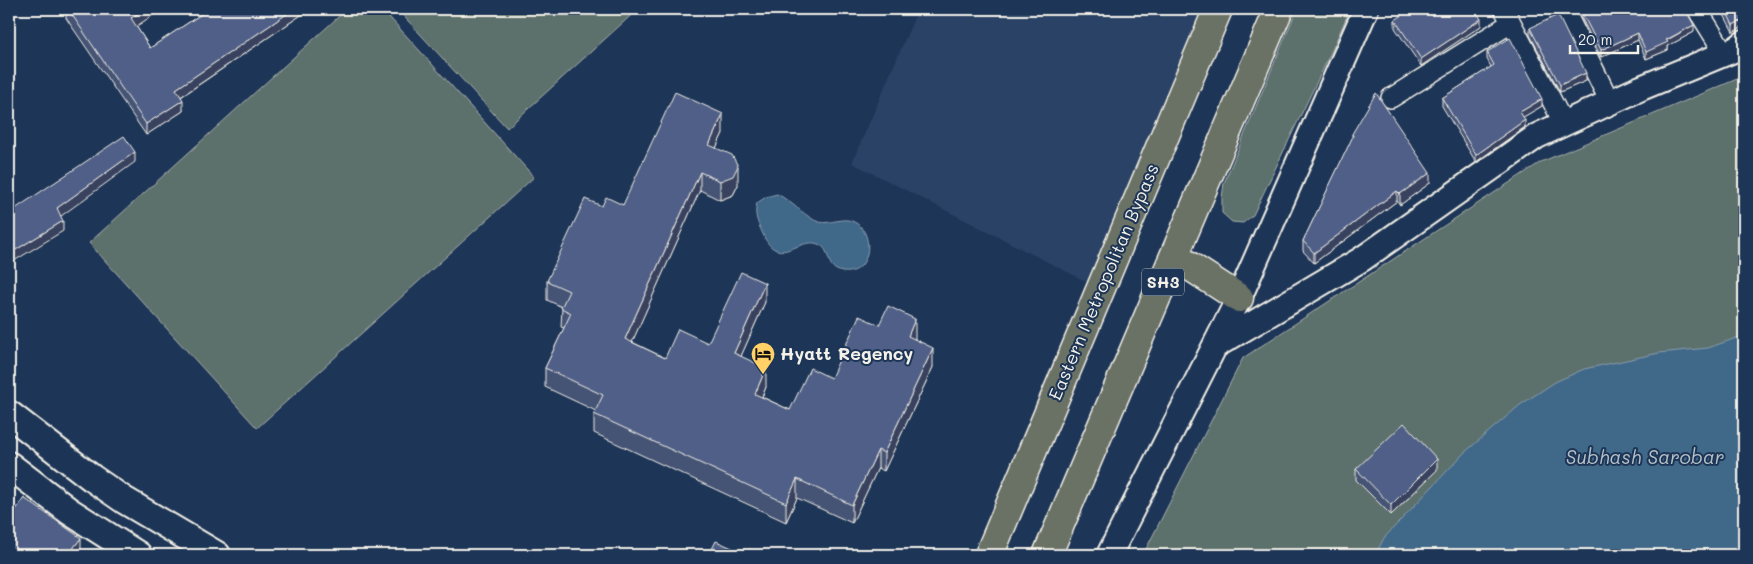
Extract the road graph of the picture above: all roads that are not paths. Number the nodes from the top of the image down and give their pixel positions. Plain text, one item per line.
1 (1218, 9) edge
2 (1279, 9) edge
3 (1366, 9) edge
4 (1564, 9) edge
5 (1697, 9) edge
6 (1508, 16) edge
7 (1735, 49) edge
8 (1391, 98) dead end
9 (1610, 102) junction
10 (1564, 124) junction
11 (1174, 256) junction
12 (1239, 298) junction
13 (1215, 346) junction
14 (9, 414) edge
15 (9, 465) edge
16 (124, 500) junction
17 (103, 534) junction
18 (138, 555) edge
19 (217, 555) edge
20 (989, 555) edge
21 (1047, 555) edge
22 (1109, 555) edge

1 - 20 main road, Eastern Metropolitan Bypass
2 - 11 main road, SH3
3 - 12 street
4 - 9 street
5 - 7 street
6 - 8 street
6 - 10 street
7 - 9 street
9 - 10 street
10 - 13 street
11 - 12 main road
11 - 21 main road, SH3
12 - 13 street
13 - 22 street
14 - 16 main road
15 - 17 main road
16 - 17 main road
16 - 19 main road
17 - 18 main road

